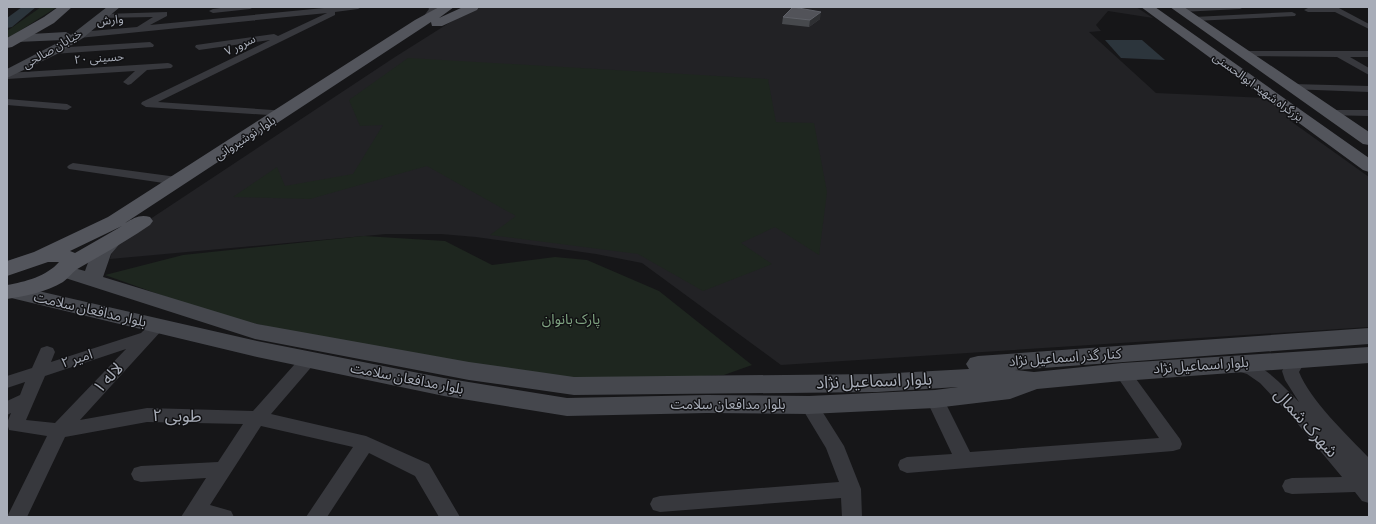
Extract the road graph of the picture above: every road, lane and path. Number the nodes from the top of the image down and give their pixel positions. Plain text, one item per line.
1 (66, 7) edge
2 (114, 7) edge
3 (250, 7) edge
4 (264, 7) edge
5 (358, 7) edge
6 (432, 7) edge
7 (1147, 7) edge
8 (1240, 7) edge
9 (344, 8) edge
10 (456, 8) edge
11 (1178, 8) edge
12 (1334, 9) edge
13 (1308, 10) dead end
14 (104, 11) edge
15 (213, 11) dead end
16 (1292, 14) dead end
17 (262, 17) junction
18 (1194, 19) junction
19 (425, 20) junction
20 (1369, 27) edge
21 (137, 29) junction
22 (79, 35) junction
23 (66, 36) junction
24 (286, 36) junction
25 (12, 41) edge
26 (150, 44) dead end
27 (1330, 44) dead end
28 (199, 47) dead end
29 (1276, 48) dead end
30 (54, 51) junction
31 (1305, 52) junction
32 (1244, 54) junction
33 (1286, 54) junction
34 (1343, 54) junction
35 (1369, 54) edge
36 (1319, 65) dead end
37 (168, 66) dead end
38 (7, 68) edge
39 (144, 68) junction
40 (1369, 72) edge
41 (7, 75) edge
42 (128, 82) dead end
43 (1292, 87) junction
44 (1369, 89) edge
45 (7, 102) edge
46 (66, 107) dead end
47 (283, 113) junction
48 (1329, 113) junction
49 (1369, 113) edge
50 (1369, 140) edge
51 (1369, 166) edge
52 (73, 167) dead end
53 (177, 181) junction
54 (114, 231) junction
55 (36, 258) junction
56 (67, 268) junction
57 (7, 269) edge
58 (92, 280) junction
59 (122, 290) junction
60 (9, 292) edge
61 (77, 306) junction
62 (152, 331) junction
63 (1369, 336) edge
64 (47, 352) dead end
65 (1369, 354) edge
66 (308, 360) junction
67 (1298, 360) junction
68 (1233, 364) junction
69 (39, 371) junction
70 (1122, 372) junction
71 (1034, 381) junction
72 (7, 382) edge
73 (761, 384) junction
74 (27, 399) junction
75 (935, 400) junction
76 (809, 405) junction
77 (7, 408) edge
78 (1298, 412) junction
79 (1316, 412) junction
80 (257, 418) junction
81 (59, 431) junction
82 (366, 443) junction
83 (964, 459) junction
84 (907, 465) dead end
85 (223, 469) junction
86 (141, 474) dead end
87 (1366, 483) edge
88 (1292, 486) dead end
89 (851, 489) junction
90 (660, 504) dead end
91 (193, 514) edge
92 (17, 517) edge
93 (224, 517) edge
94 (316, 517) edge
95 (450, 517) edge
96 (852, 517) edge

1 - 25 main road
2 - 14 main road, خيابان صالحی
3 - 15 street
4 - 17 street
5 - 9 street, وارش
6 - 19 street
7 - 51 main road, بزرگراه شهید ابوالحسنی
8 - 11 street
9 - 17 street, وارش
9 - 24 street, سرور ۷
10 - 19 main road, بلوار نوشیروانی
10 - 54 main road, بلوار نوشیروانی
11 - 18 main road, بزرگراه شهید ابوالحسنی
12 - 13 street
12 - 20 street
14 - 21 street
14 - 22 main road, خيابان صالحی
14 - 23 main road, خيابان صالحی
16 - 18 street
17 - 21 street, وارش
18 - 32 main road, بزرگراه شهید ابوالحسنی
19 - 47 main road, بلوار نوشیروانی
21 - 22 street, وارش
22 - 30 main road, خيابان صالحی
23 - 25 main road
23 - 38 main road, خيابان صالحی
24 - 28 street
24 - 47 street, سرور ۷
26 - 30 street
27 - 34 street
29 - 33 street
30 - 41 main road, خيابان صالحی
31 - 33 street
31 - 34 street
31 - 36 street
32 - 33 street
32 - 43 main road, بزرگراه شهید ابوالحسنی
34 - 35 street
34 - 40 street
37 - 39 street, حسینی ٢٠
39 - 41 street, حسینی ٢٠
39 - 42 street
43 - 44 street
43 - 48 main road, بزرگراه شهید ابوالحسنی
45 - 46 street
47 - 53 main road, بلوار نوشیروانی
48 - 49 street
48 - 50 main road, بزرگراه شهید ابوالحسنی
52 - 53 street
53 - 54 main road, بلوار نوشیروانی
54 - 55 main road, بلوار نوشیروانی
54 - 56 main road, بلوار نوشیروانی
54 - 58 main road
55 - 56 main road
55 - 57 main road
56 - 58 main road, بلوار مدافعان سلامت
56 - 60 main road, بلوار نوشیروانی
58 - 59 main road, بلوار مدافعان سلامت
59 - 61 main road
59 - 73 main road, بلوار مدافعان سلامت
60 - 61 main road, بلوار مدافعان سلامت
61 - 62 main road, بلوار مدافعان سلامت
62 - 66 main road, بلوار مدافعان سلامت
62 - 69 street, امیر ۲
62 - 81 street, لاله ۱
63 - 73 main road, کنار گذر اسماعیل نژاد
64 - 69 street
65 - 67 main road, بلوار اسماعیل نژاد
66 - 76 main road, بلوار مدافعان سلامت
66 - 80 street
67 - 68 main road, بلوار اسماعیل نژاد
67 - 79 street, شهرک شمال
68 - 70 main road, بلوار اسماعیل نژاد
68 - 78 street, شهرک شمال
69 - 72 street, امیر ۲
69 - 74 street
70 - 71 main road, بلوار اسماعیل نژاد
70 - 83 street
71 - 73 main road, بلوار اسماعیل نژاد
71 - 75 main road, بلوار اسماعیل نژاد
74 - 77 street
74 - 81 street, طوبی ۲
75 - 76 main road, بلوار اسماعیل نژاد
75 - 83 street
76 - 89 street
78 - 79 street
78 - 87 street, شهرک شمال
79 - 87 street, شهرک شمال
80 - 81 street, طوبی ۲
80 - 82 street, طوبی ۲
80 - 85 street
81 - 92 street, لاله ۱
82 - 94 street
82 - 95 street, طوبی ۲
83 - 84 street
85 - 86 street
85 - 91 street
87 - 88 street
89 - 90 street
89 - 96 street
91 - 93 street

